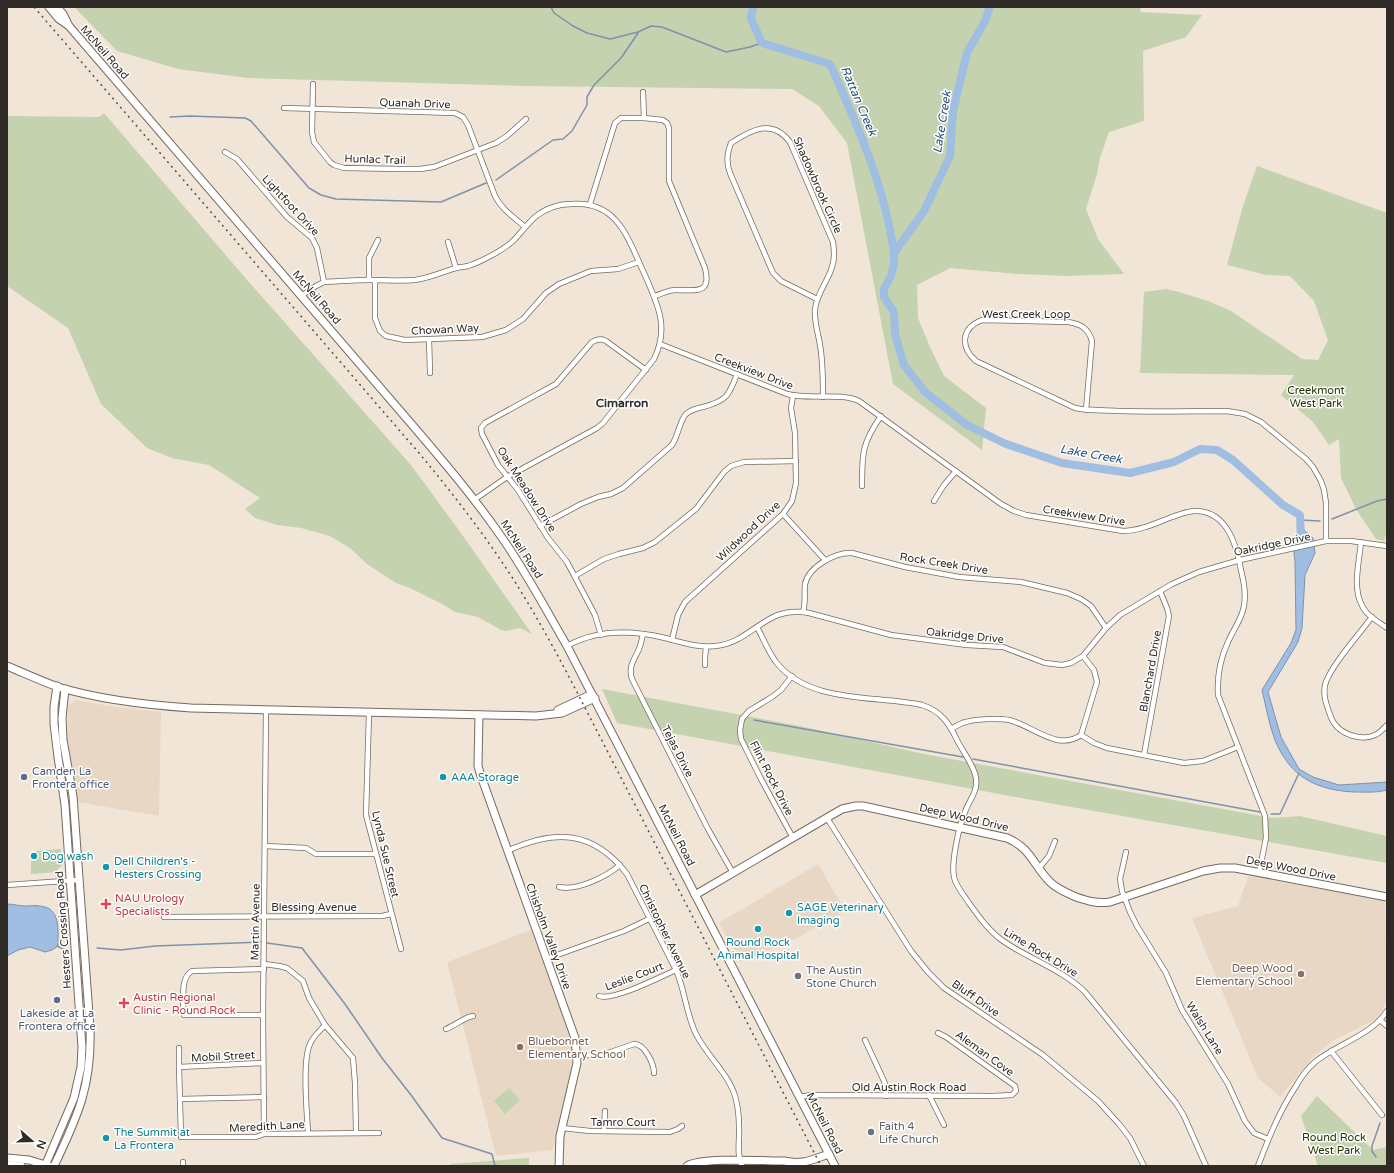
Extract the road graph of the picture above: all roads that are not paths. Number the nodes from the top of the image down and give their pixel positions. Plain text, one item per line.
1 (49, 7) edge
2 (57, 7) edge
3 (69, 26) junction
4 (313, 84) dead end
5 (643, 92) dead end
6 (284, 108) dead end
7 (313, 110) junction
8 (644, 118) junction
9 (526, 119) dead end
10 (478, 150) junction
11 (225, 152) dead end
12 (590, 204) junction
13 (525, 227) junction
14 (378, 240) dead end
15 (448, 242) dead end
16 (639, 262) junction
17 (456, 268) junction
18 (369, 280) junction
19 (375, 280) junction
20 (324, 282) junction
21 (302, 296) junction
22 (654, 296) junction
23 (817, 299) junction
24 (429, 339) junction
25 (660, 344) junction
26 (646, 370) junction
27 (430, 373) dead end
28 (737, 374) junction
29 (792, 396) junction
30 (822, 397) junction
31 (1086, 410) junction
32 (881, 416) junction
33 (796, 461) junction
34 (956, 471) junction
35 (507, 477) junction
36 (862, 486) dead end
37 (474, 500) junction
38 (934, 501) dead end
39 (783, 514) junction
40 (540, 526) junction
41 (1326, 541) junction
42 (1361, 542) junction
43 (1387, 546) edge
44 (825, 560) junction
45 (1240, 560) junction
46 (575, 576) junction
47 (1160, 591) junction
48 (803, 612) junction
49 (1372, 617) junction
50 (757, 627) junction
51 (1106, 628) junction
52 (1387, 628) edge
53 (643, 634) junction
54 (601, 635) junction
55 (672, 640) junction
56 (567, 646) junction
57 (706, 647) junction
58 (1083, 656) junction
59 (7, 666) edge
60 (706, 666) dead end
61 (792, 676) junction
62 (57, 686) junction
63 (65, 689) junction
64 (594, 696) junction
65 (266, 711) junction
66 (369, 713) junction
67 (479, 715) junction
68 (1387, 725) edge
69 (952, 728) junction
70 (1081, 735) junction
71 (55, 740) junction
72 (1238, 747) junction
73 (1144, 755) junction
74 (68, 771) junction
75 (827, 818) junction
76 (961, 827) junction
77 (793, 838) junction
78 (1055, 841) dead end
79 (265, 846) junction
80 (507, 851) junction
81 (1126, 852) dead end
82 (375, 854) junction
83 (620, 865) junction
84 (1039, 868) junction
85 (733, 873) junction
86 (1260, 873) junction
87 (75, 880) junction
88 (7, 885) edge
89 (559, 887) dead end
90 (695, 895) junction
91 (1125, 897) junction
92 (1387, 897) edge
93 (391, 914) junction
94 (265, 916) junction
95 (164, 918) dead end
96 (650, 919) junction
97 (401, 949) dead end
98 (546, 959) junction
99 (264, 966) junction
100 (676, 970) junction
101 (599, 996) dead end
102 (1387, 1011) edge
103 (263, 1015) junction
104 (473, 1016) dead end
105 (1380, 1020) junction
106 (325, 1025) junction
107 (1387, 1026) edge
108 (446, 1029) dead end
109 (938, 1033) dead end
110 (865, 1040) dead end
111 (179, 1048) dead end
112 (1331, 1051) junction
113 (578, 1056) junction
114 (263, 1063) junction
115 (179, 1067) junction
116 (654, 1073) dead end
117 (1016, 1092) joint
118 (886, 1096) junction
119 (929, 1096) junction
120 (264, 1097) junction
121 (800, 1097) junction
122 (180, 1100) junction
123 (605, 1111) dead end
124 (1382, 1115) dead end
125 (944, 1125) dead end
126 (682, 1126) dead end
127 (562, 1128) junction
128 (604, 1131) junction
129 (356, 1132) junction
130 (379, 1132) dead end
131 (264, 1134) junction
132 (308, 1134) junction
133 (1268, 1140) junction
134 (829, 1154) junction
135 (7, 1158) edge
136 (784, 1161) junction
137 (809, 1163) edge
138 (741, 1164) edge
139 (7, 1166) edge
140 (21, 1166) edge
141 (46, 1166) edge
142 (54, 1166) edge
143 (559, 1166) edge
144 (687, 1166) edge
145 (835, 1166) edge
146 (1144, 1166) edge
147 (1206, 1166) edge
148 (1258, 1166) edge

1 - 3 street, McNeil Road
2 - 3 street, McNeil Road
3 - 21 street, McNeil Road
4 - 7 street, Hunlac Trail
5 - 8 street
6 - 7 street, Quanah Drive
7 - 10 street, Quanah Drive
7 - 10 street, Hunlac Trail
8 - 12 street
8 - 22 street
9 - 10 street, Hunlac Trail
10 - 13 street, Quanah Drive
11 - 20 street, Lightfoot Drive
12 - 13 street
12 - 16 street
13 - 17 street
14 - 18 street
15 - 17 street
16 - 22 street
16 - 24 street, Chowan Way
17 - 19 street
18 - 19 street
18 - 20 street
19 - 24 street, Chowan Way
20 - 21 street
21 - 37 street, McNeil Road
22 - 25 street
23 - 23 street, Shadowbrook Circle
23 - 30 street, Shadowbrook Circle
24 - 27 street
25 - 26 street
25 - 28 street, Creekview Drive
26 - 35 street
26 - 35 street, Oak Meadow Drive
28 - 29 street, Creekview Drive
28 - 40 street
29 - 30 street, Creekview Drive
29 - 33 street, Wildwood Drive
30 - 32 street, Creekview Drive
31 - 31 street, West Creek Loop
31 - 41 street, West Creek Loop
32 - 34 street, Creekview Drive
32 - 36 street
33 - 39 street, Wildwood Drive
33 - 46 street
34 - 38 street
34 - 45 street, Creekview Drive
35 - 37 street
35 - 40 street, Oak Meadow Drive
37 - 56 street, McNeil Road
39 - 44 street
39 - 55 street, Wildwood Drive
40 - 46 street, Oak Meadow Drive
41 - 42 street, Oakridge Drive
41 - 45 street, Oakridge Drive
42 - 43 street, Oakridge Drive
42 - 49 street
44 - 48 street, Rock Creek Drive
44 - 51 street, Rock Creek Drive
45 - 47 street, Oakridge Drive
45 - 72 street, Creekview Drive
46 - 54 street, Oak Meadow Drive
47 - 51 street, Oakridge Drive
47 - 73 street, Blanchard Drive
48 - 50 street, Oakridge Drive
48 - 58 street, Oakridge Drive
49 - 52 street
49 - 68 street
50 - 57 street, Oakridge Drive
50 - 61 street, Lime Rock Drive
51 - 58 street, Oakridge Drive
53 - 54 street, Oakridge Drive
53 - 55 street, Oakridge Drive
53 - 85 street, Tejas Drive
54 - 56 street, Oakridge Drive
55 - 57 street, Oakridge Drive
56 - 64 street, McNeil Road
57 - 60 street
58 - 70 street
59 - 62 street
61 - 69 street, Lime Rock Drive
61 - 77 street, Flint Rock Drive
62 - 63 street
62 - 71 street, Hesters Crossing Road
63 - 65 street
63 - 74 street, Hesters Crossing Road
64 - 67 street
64 - 90 street, McNeil Road
65 - 66 street
65 - 79 street, Martin Avenue
66 - 67 street
66 - 82 street, Lynda Sue Street
67 - 80 street, Chisholm Valley Drive
69 - 70 street
69 - 76 street, Lime Rock Drive
70 - 73 street
71 - 74 street
71 - 87 street, Hesters Crossing Road
72 - 73 street
72 - 86 street, Creekview Drive
74 - 87 street, Hesters Crossing Road
75 - 76 street, Deep Wood Drive
75 - 77 street, Deep Wood Drive
75 - 146 street, Bluff Drive
76 - 84 street, Deep Wood Drive
76 - 147 street, Lime Rock Drive
77 - 85 street, Deep Wood Drive
78 - 84 street
79 - 82 street
79 - 94 street, Martin Avenue
80 - 83 street, Christopher Avenue
80 - 98 street, Chisholm Valley Drive
81 - 91 street, Walsh Lane
82 - 93 street, Lynda Sue Street
83 - 89 street
83 - 96 street, Christopher Avenue
84 - 91 street, Deep Wood Drive
85 - 90 street, Deep Wood Drive
86 - 91 street, Deep Wood Drive
86 - 92 street, Deep Wood Drive
87 - 88 street
87 - 141 street, Hesters Crossing Road
87 - 142 street, Hesters Crossing Road
90 - 121 street, McNeil Road
91 - 133 street, Walsh Lane
93 - 94 street, Blessing Avenue
93 - 97 street, Lynda Sue Street
94 - 95 street, Blessing Avenue
94 - 99 street, Martin Avenue
96 - 98 street
96 - 100 street, Christopher Avenue
98 - 113 street, Chisholm Valley Drive
99 - 103 street, Martin Avenue
99 - 103 street
99 - 106 street
100 - 101 street, Leslie Court
100 - 138 street, Christopher Avenue
102 - 105 street
103 - 114 street, Martin Avenue
104 - 108 street
105 - 107 street
105 - 112 street
106 - 129 street
106 - 132 street
109 - 117 street, Aleman Cove
110 - 118 street
111 - 115 street, Mobil Street
112 - 124 street
112 - 133 street
113 - 116 street
113 - 127 street, Chisholm Valley Drive
114 - 115 street, Mobil Street
114 - 120 street, Martin Avenue
115 - 122 street
117 - 119 street, Old Austin Rock Road
118 - 119 street, Old Austin Rock Road
118 - 121 street, Old Austin Rock Road
119 - 125 street
120 - 122 street
120 - 131 street, Martin Avenue
121 - 134 street, McNeil Road
122 - 131 street, Meredith Lane
123 - 128 street
126 - 128 street, Tamro Court
127 - 128 street, Tamro Court
127 - 143 street, Chisholm Valley Drive
129 - 130 street, Meredith Lane
129 - 132 street, Meredith Lane
131 - 132 street, Meredith Lane
133 - 148 street
134 - 137 street
134 - 145 street, McNeil Road
135 - 141 street
136 - 137 street
136 - 137 street
136 - 138 street
138 - 144 street
139 - 140 street

